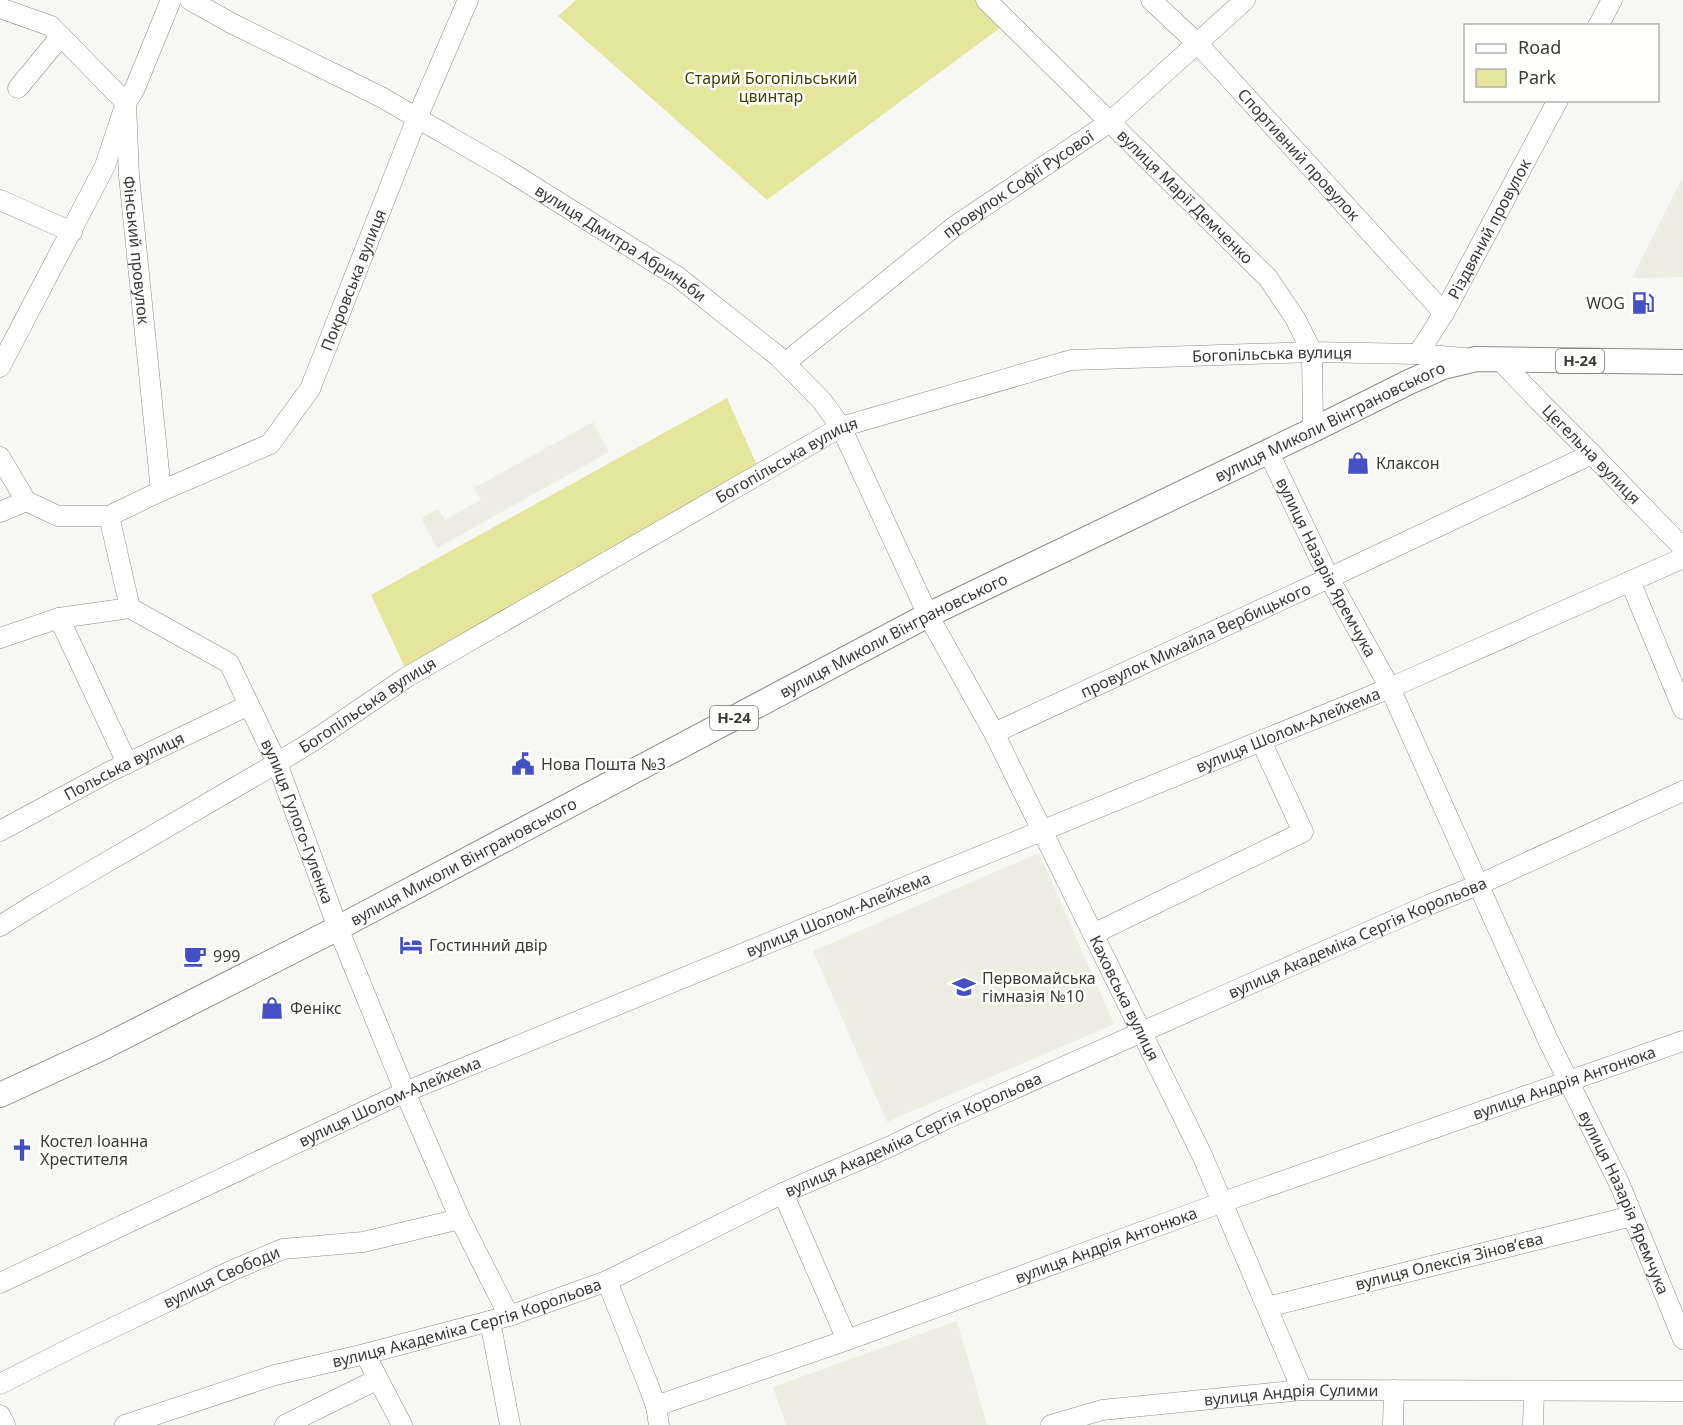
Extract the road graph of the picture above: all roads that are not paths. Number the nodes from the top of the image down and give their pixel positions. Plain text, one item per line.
1 (171, 0) edge
2 (190, 0) edge
3 (468, 0) edge
4 (986, 0) edge
5 (1151, 0) edge
6 (1245, 0) edge
7 (1612, 0) edge
8 (0, 8) edge
9 (1599, 24) edge
10 (61, 36) junction
11 (1197, 43) junction
12 (18, 88) dead end
13 (1557, 102) edge
14 (126, 103) junction
15 (417, 118) junction
16 (1110, 122) junction
17 (0, 200) edge
18 (72, 232) junction
19 (1444, 313) junction
20 (1312, 352) junction
21 (1418, 354) junction
22 (1476, 359) junction
23 (1501, 361) junction
24 (1683, 362) edge
25 (785, 363) junction
26 (0, 367) edge
27 (841, 427) junction
28 (1313, 430) junction
29 (1268, 451) junction
30 (1592, 454) junction
31 (0, 457) edge
32 (161, 491) junction
33 (26, 501) junction
34 (0, 512) edge
35 (109, 516) junction
36 (1683, 548) edge
37 (1683, 558) edge
38 (1329, 578) junction
39 (1630, 581) junction
40 (130, 608) junction
41 (928, 615) junction
42 (59, 618) junction
43 (0, 638) edge
44 (1390, 688) junction
45 (249, 705) junction
46 (1683, 709) edge
47 (994, 733) junction
48 (1261, 741) junction
49 (127, 763) junction
50 (277, 763) junction
51 (1683, 791) edge
52 (0, 831) edge
53 (1043, 832) junction
54 (1478, 885) junction
55 (0, 926) edge
56 (338, 928) junction
57 (1092, 934) junction
58 (1142, 1032) junction
59 (1683, 1041) edge
60 (1568, 1080) junction
61 (405, 1092) junction
62 (0, 1095) edge
63 (783, 1193) junction
64 (1223, 1202) junction
65 (1632, 1216) junction
66 (460, 1219) junction
67 (607, 1281) junction
68 (0, 1283) edge
69 (1267, 1307) junction
70 (509, 1316) junction
71 (489, 1321) junction
72 (1683, 1339) edge
73 (846, 1340) junction
74 (365, 1354) junction
75 (378, 1379) junction
76 (0, 1384) edge
77 (1302, 1390) junction
78 (1394, 1390) junction
79 (1534, 1390) junction
80 (1683, 1391) edge
81 (0, 1415) edge
82 (657, 1415) edge
83 (5, 1425) edge
84 (125, 1425) edge
85 (285, 1425) edge
86 (402, 1425) edge
87 (510, 1425) edge
88 (1052, 1425) edge
89 (1393, 1425) edge
90 (1533, 1425) edge

1 - 14 street
2 - 15 street, вулиця Дмитра Абриньби
3 - 15 street, Покровська вулиця
4 - 16 street, вулиця Марії Демченко
5 - 11 street, Спортивний провулок
6 - 11 street, провулок Софії Русової
7 - 9 street
8 - 10 street
10 - 12 street
10 - 14 street
11 - 16 street, провулок Софії Русової
11 - 19 street, Спортивний провулок
13 - 19 street, Різдвяний провулок
14 - 18 street
14 - 32 street, Фінський провулок
15 - 25 street, вулиця Дмитра Абриньби
15 - 32 street, Покровська вулиця
16 - 20 street, вулиця Марії Демченко
16 - 25 street, провулок Софії Русової
17 - 18 street
18 - 26 street
19 - 21 street, Різдвяний провулок
20 - 21 street, Богопільська вулиця
20 - 27 street, Богопільська вулиця
20 - 28 street, вулиця Марії Демченко
21 - 22 street, Богопільська вулиця
22 - 23 main road, Богопільська вулиця / Н-24
22 - 28 main road, вулиця Миколи Вінграновського / Н-24
23 - 24 main road, Богопільська вулиця / Н-24
23 - 30 street, Цегельна вулиця
25 - 27 street, вулиця Дмитра Абриньби
27 - 41 street, вулиця Дмитра Абриньби
27 - 50 street, Богопільська вулиця
28 - 29 main road, вулиця Миколи Вінграновського / Н-24
29 - 38 street, вулиця Назарія Яремчука
29 - 41 main road, вулиця Миколи Вінграновського / Н-24
30 - 36 street, Цегельна вулиця
30 - 38 street, провулок Михайла Вербицького
31 - 33 street
32 - 35 street, Покровська вулиця
33 - 34 street
33 - 35 street
35 - 40 street
37 - 39 street, вулиця Шолом-Алейхема
38 - 44 street, вулиця Назарія Яремчука
38 - 47 street, провулок Михайла Вербицького
39 - 44 street, вулиця Шолом-Алейхема
39 - 46 street
40 - 42 street
40 - 45 street, вулиця Гулого-Гуленка
41 - 47 street, Каховська вулиця
41 - 56 main road, вулиця Миколи Вінграновського / Н-24
42 - 43 street
42 - 49 street
44 - 48 street, вулиця Шолом-Алейхема
44 - 54 street, вулиця Назарія Яремчука
45 - 49 street, Польська вулиця
45 - 50 street, вулиця Гулого-Гуленка
47 - 53 street, Каховська вулиця
48 - 53 street, вулиця Шолом-Алейхема
48 - 57 street
49 - 52 street, Польська вулиця
50 - 55 street, Богопільська вулиця
50 - 56 street, вулиця Гулого-Гуленка
51 - 54 street, вулиця Академіка Сергія Корольова
53 - 57 street, Каховська вулиця
53 - 61 street, вулиця Шолом-Алейхема
54 - 58 street, вулиця Академіка Сергія Корольова
54 - 60 street, вулиця Назарія Яремчука
56 - 61 street, вулиця Гулого-Гуленка
56 - 62 main road, вулиця Миколи Вінграновського / Н-24
57 - 58 street, Каховська вулиця
58 - 63 street, вулиця Академіка Сергія Корольова
58 - 64 street, Каховська вулиця
59 - 60 street, вулиця Андрія Антонюка
60 - 64 street, вулиця Андрія Антонюка
60 - 65 street, вулиця Назарія Яремчука
61 - 66 street, вулиця Гулого-Гуленка
61 - 68 street, вулиця Шолом-Алейхема
63 - 67 street, вулиця Академіка Сергія Корольова
63 - 73 street
64 - 69 street, Каховська вулиця
64 - 73 street, вулиця Андрія Антонюка
65 - 69 street, вулиця Олексія Зіновʼєва
65 - 72 street, вулиця Назарія Яремчука
66 - 70 street, вулиця Гулого-Гуленка
66 - 76 street, вулиця Свободи
67 - 70 street, вулиця Академіка Сергія Корольова
67 - 82 street, вулиця Андрія Антонюка
69 - 77 street, Каховська вулиця
70 - 71 street, вулиця Академіка Сергія Корольова
71 - 74 street, вулиця Академіка Сергія Корольова
71 - 87 street
73 - 82 street, вулиця Андрія Антонюка
74 - 75 street
74 - 84 street, вулиця Академіка Сергія Корольова
75 - 85 street
75 - 86 street
77 - 78 street, вулиця Андрія Сулими
77 - 88 street, вулиця Андрія Сулими
78 - 79 street, вулиця Андрія Сулими
78 - 89 street
79 - 80 street, вулиця Андрія Сулими
79 - 90 street
81 - 83 street

